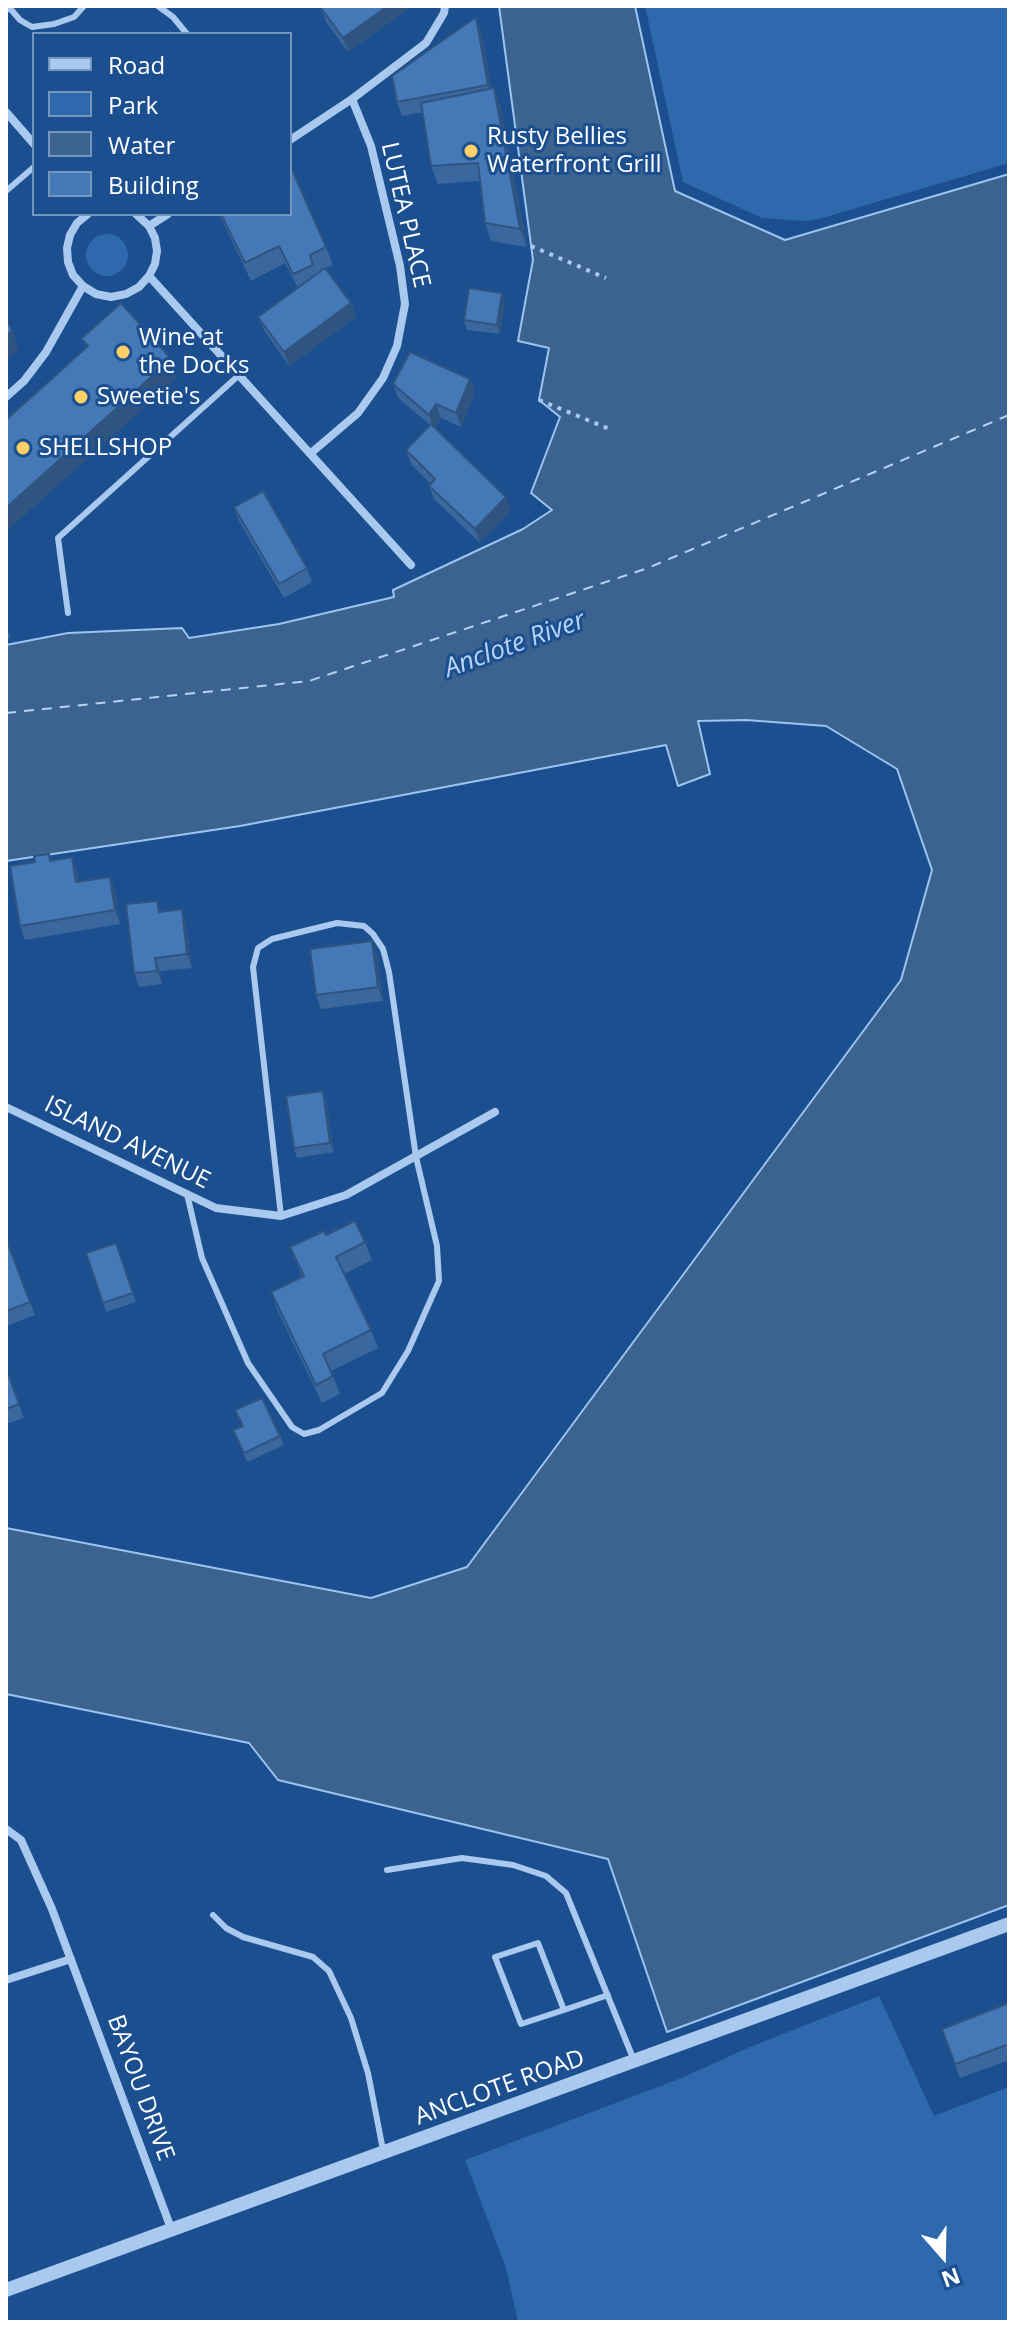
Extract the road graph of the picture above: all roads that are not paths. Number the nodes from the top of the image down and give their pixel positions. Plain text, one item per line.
1 (84, 6) edge
2 (158, 6) edge
3 (445, 6) edge
4 (8, 7) edge
5 (185, 32) edge
6 (352, 99) junction
7 (6, 112) edge
8 (292, 139) edge
9 (32, 142) edge
10 (32, 169) edge
11 (6, 191) edge
12 (86, 216) edge
13 (138, 216) edge
14 (165, 216) edge
15 (149, 226) junction
16 (149, 276) junction
17 (83, 286) junction
18 (238, 376) junction
19 (6, 397) edge
20 (311, 453) junction
21 (411, 565) dead end
22 (68, 613) dead end
23 (6, 1107) edge
24 (495, 1112) dead end
25 (416, 1157) junction
26 (187, 1194) junction
27 (281, 1216) junction
28 (6, 1829) edge
29 (387, 1870) dead end
30 (213, 1915) dead end
31 (1009, 1924) edge
32 (71, 1959) junction
33 (6, 1980) edge
34 (608, 1995) junction
35 (564, 2010) junction
36 (635, 2062) junction
37 (384, 2154) junction
38 (172, 2231) junction
39 (6, 2290) edge

1 - 4 lane
2 - 5 lane
3 - 6 street
6 - 8 street
6 - 20 street, LUTEA PLACE
7 - 9 street
10 - 11 lane
12 - 17 street
13 - 15 street
14 - 15 street
15 - 16 street
16 - 17 street
16 - 18 street
17 - 19 street
18 - 20 street
18 - 22 lane
20 - 21 street
23 - 26 street, ISLAND AVENUE
24 - 25 street, ISLAND AVENUE
25 - 26 lane
25 - 27 street, ISLAND AVENUE
25 - 27 lane
26 - 27 street, ISLAND AVENUE
28 - 32 street, BAYOU DRIVE
29 - 34 lane
30 - 37 lane
31 - 36 street, ANCLOTE ROAD
32 - 33 street
32 - 38 street, BAYOU DRIVE
34 - 35 lane
34 - 36 lane
35 - 35 lane
36 - 37 street, ANCLOTE ROAD
37 - 38 street, ANCLOTE ROAD
38 - 39 street, ANCLOTE ROAD

